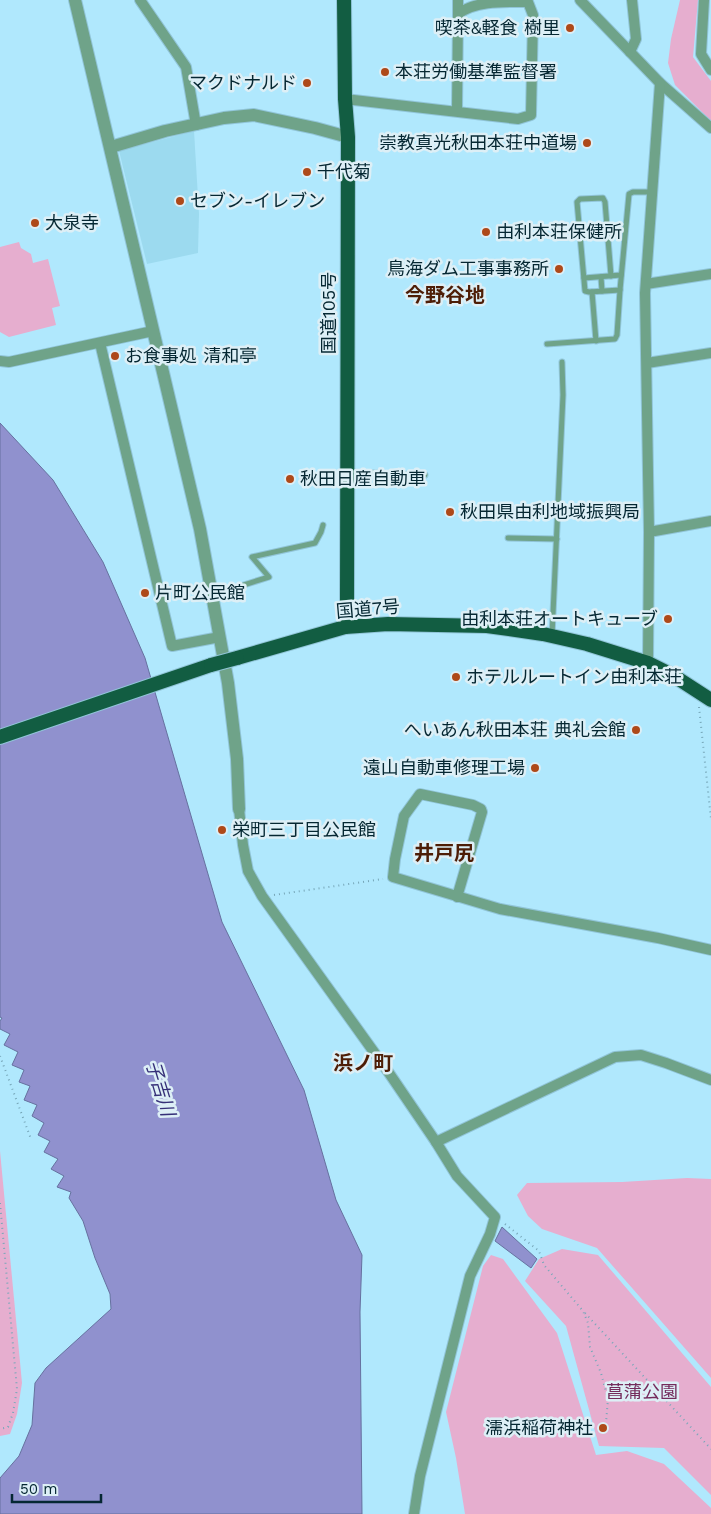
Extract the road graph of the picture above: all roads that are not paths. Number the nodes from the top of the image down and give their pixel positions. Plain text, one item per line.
1 (75, 0) edge
2 (140, 0) edge
3 (344, 0) edge
4 (458, 0) edge
5 (580, 0) edge
6 (632, 0) edge
7 (704, 0) edge
8 (458, 14) junction
9 (630, 52) junction
10 (711, 70) edge
11 (660, 84) junction
12 (345, 99) junction
13 (457, 112) junction
14 (196, 125) junction
15 (711, 128) edge
16 (348, 137) junction
17 (111, 147) junction
18 (652, 192) junction
19 (711, 274) edge
20 (621, 275) junction
21 (611, 276) junction
22 (602, 277) junction
23 (584, 278) junction
24 (646, 284) junction
25 (620, 290) junction
26 (592, 292) junction
27 (602, 292) junction
28 (153, 331) junction
29 (596, 340) junction
30 (100, 343) junction
31 (546, 344) dead end
32 (711, 353) edge
33 (0, 361) edge
34 (562, 362) dead end
35 (646, 363) junction
36 (347, 472) junction
37 (425, 475) dead end
38 (711, 521) edge
39 (323, 525) dead end
40 (650, 532) junction
41 (508, 538) dead end
42 (557, 539) junction
43 (212, 595) junction
44 (345, 627) junction
45 (552, 636) junction
46 (220, 637) junction
47 (648, 663) junction
48 (711, 700) edge
49 (0, 737) edge
50 (239, 809) joint
51 (458, 897) junction
52 (711, 950) edge
53 (711, 1080) edge
54 (436, 1142) junction
55 (414, 1514) edge

1 - 17 street
2 - 14 street
3 - 12 highway, 国道105号
4 - 8 street
5 - 9 street
6 - 9 street
7 - 10 street
8 - 13 street
8 - 13 street
9 - 11 street
11 - 15 street
11 - 18 street
12 - 13 street
12 - 16 highway, 国道105号
14 - 16 street
14 - 17 street
16 - 36 highway, 国道105号
17 - 28 street
18 - 20 lane
18 - 24 street
19 - 24 street
20 - 21 lane
20 - 25 lane
21 - 22 lane
21 - 23 lane
22 - 23 lane
22 - 27 lane
23 - 26 lane
24 - 35 street
25 - 27 lane
25 - 29 lane
26 - 27 lane
26 - 29 lane
28 - 30 street
28 - 43 street
29 - 31 lane
30 - 33 street
30 - 46 street
32 - 35 street
34 - 42 lane
35 - 40 street
36 - 37 lane
36 - 44 highway, 国道105号
38 - 40 street
39 - 43 lane
40 - 47 street
41 - 42 lane
42 - 45 lane
43 - 46 street
44 - 45 highway, 国道7号
44 - 49 highway, 国道7号, bridge
45 - 47 highway, 国道7号
46 - 50 street
47 - 48 highway, 国道7号
50 - 54 street
51 - 51 street
51 - 52 street
53 - 54 street
54 - 55 street

